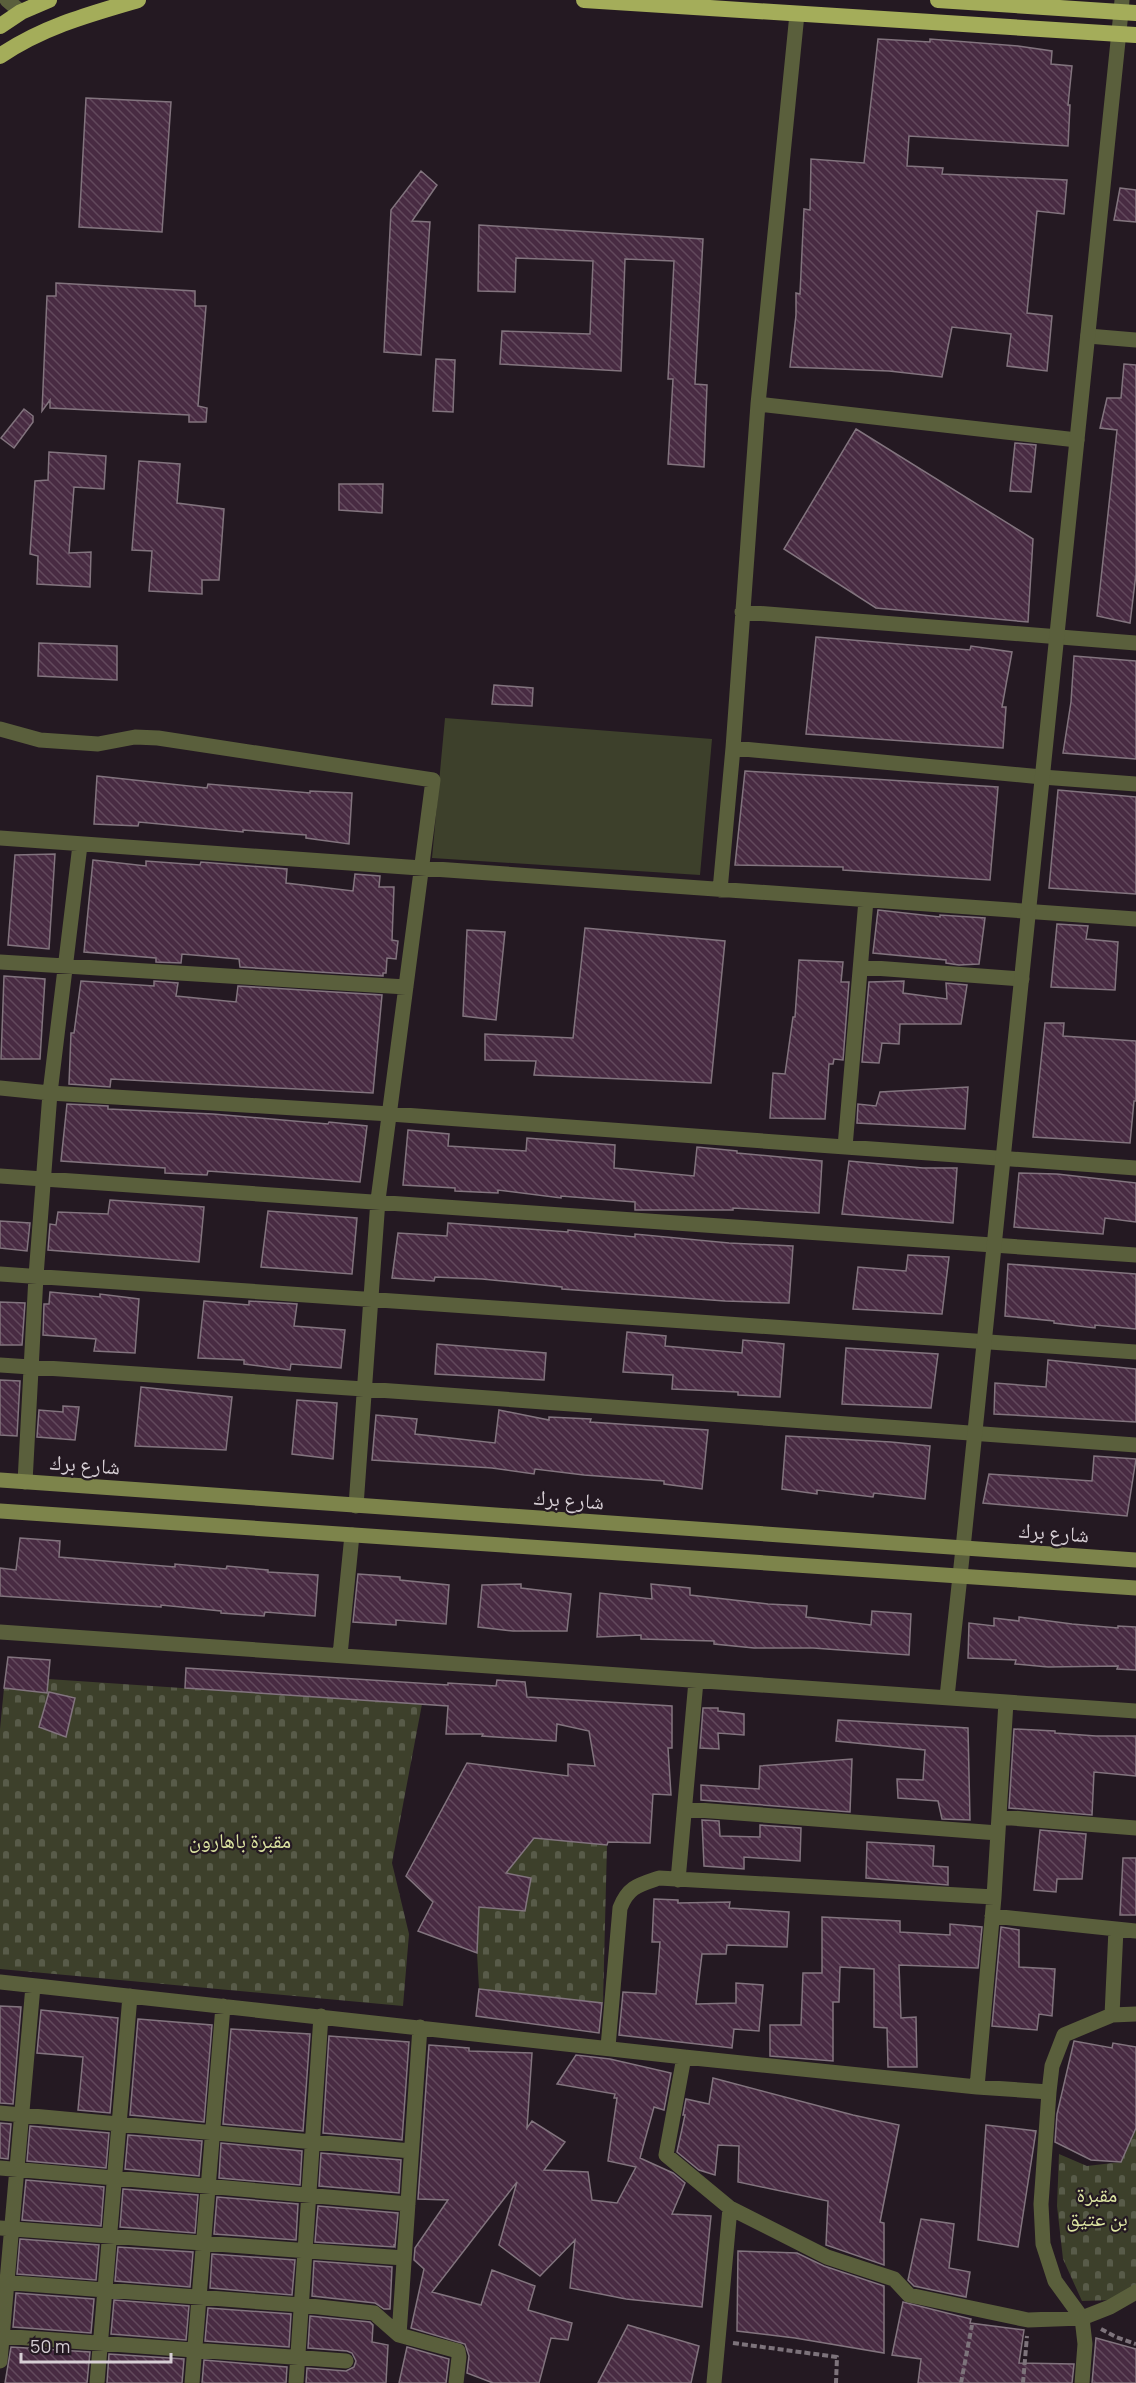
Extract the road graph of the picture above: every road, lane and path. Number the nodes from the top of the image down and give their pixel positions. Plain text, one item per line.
1 (7, 0) edge
2 (49, 0) edge
3 (138, 0) edge
4 (584, 0) edge
5 (938, 0) edge
6 (1126, 8) edge
7 (21, 12) junction
8 (797, 14) junction
9 (0, 26) edge
10 (1128, 34) edge
11 (0, 56) edge
12 (1088, 336) junction
13 (1136, 340) edge
14 (758, 404) junction
15 (1077, 440) junction
16 (742, 612) junction
17 (1057, 637) junction
18 (1136, 643) edge
19 (0, 729) edge
20 (733, 748) junction
21 (1042, 777) junction
22 (1136, 784) edge
23 (0, 838) edge
24 (81, 845) junction
25 (421, 867) junction
26 (720, 890) junction
27 (866, 900) junction
28 (1029, 911) junction
29 (1136, 919) edge
30 (0, 962) edge
31 (65, 966) junction
32 (861, 967) junction
33 (1022, 979) junction
34 (406, 987) junction
35 (0, 1088) edge
36 (50, 1093) junction
37 (390, 1114) junction
38 (845, 1147) junction
39 (1003, 1158) junction
40 (1136, 1168) edge
41 (0, 1176) edge
42 (42, 1178) junction
43 (378, 1200) junction
44 (994, 1245) junction
45 (1136, 1255) edge
46 (0, 1274) edge
47 (36, 1276) junction
48 (370, 1300) junction
49 (985, 1341) junction
50 (1136, 1352) edge
51 (0, 1365) edge
52 (32, 1367) junction
53 (364, 1389) junction
54 (975, 1433) junction
55 (1136, 1445) edge
56 (0, 1480) edge
57 (25, 1482) junction
58 (356, 1506) junction
59 (0, 1511) edge
60 (352, 1535) junction
61 (963, 1548) junction
62 (1136, 1560) edge
63 (960, 1576) junction
64 (1136, 1588) edge
65 (0, 1632) edge
66 (340, 1655) junction
67 (696, 1681) junction
68 (947, 1697) junction
69 (1006, 1702) junction
70 (1136, 1710) edge
71 (685, 1809) junction
72 (999, 1817) junction
73 (1136, 1828) edge
74 (998, 1833) junction
75 (678, 1880) junction
76 (994, 1897) junction
77 (992, 1916) junction
78 (1116, 1929) junction
79 (1136, 1931) edge
80 (0, 1982) edge
81 (33, 1986) junction
82 (130, 1996) junction
83 (223, 2006) junction
84 (1136, 2014) edge
85 (1112, 2015) junction
86 (321, 2016) junction
87 (420, 2027) junction
88 (608, 2047) junction
89 (684, 2057) junction
90 (977, 2087) junction
91 (1049, 2092) junction
92 (0, 2113) edge
93 (22, 2115) junction
94 (120, 2124) junction
95 (213, 2132) junction
96 (312, 2142) junction
97 (411, 2151) junction
98 (0, 2168) edge
99 (17, 2170) junction
100 (115, 2179) junction
101 (208, 2187) junction
102 (309, 2195) junction
103 (408, 2204) junction
104 (730, 2208) junction
105 (6, 2228) edge
106 (110, 2236) junction
107 (204, 2243) junction
108 (305, 2251) junction
109 (404, 2258) junction
110 (4, 2283) edge
111 (105, 2290) junction
112 (1136, 2292) edge
113 (199, 2297) junction
114 (301, 2305) junction
115 (975, 2309) junction
116 (1082, 2318) junction
117 (1028, 2320) junction
118 (1, 2336) edge
119 (399, 2336) junction
120 (718, 2342) junction
121 (101, 2343) junction
122 (1136, 2344) edge
123 (195, 2350) junction
124 (298, 2357) junction
125 (0, 2361) edge
126 (346, 2361) dead end
127 (98, 2383) edge
128 (192, 2383) edge
129 (296, 2383) edge
130 (456, 2383) edge
131 (714, 2383) edge
132 (836, 2383) edge
133 (961, 2383) edge
134 (1023, 2383) edge
135 (1082, 2383) edge

1 - 7 street
2 - 7 highway
3 - 11 highway
4 - 8 highway
5 - 6 highway
6 - 10 street
7 - 9 highway
8 - 10 highway
8 - 14 street
10 - 12 street
12 - 13 street
12 - 15 street
14 - 15 street
14 - 16 street
15 - 17 street
16 - 17 street
16 - 20 street
17 - 18 street
17 - 21 street
19 - 25 street
20 - 21 street
20 - 26 street
21 - 22 street
21 - 28 street
23 - 24 street
24 - 25 street
24 - 31 street
25 - 26 street
25 - 34 street
26 - 27 street
27 - 28 street
27 - 32 street
28 - 29 street
28 - 33 street
30 - 31 street
31 - 34 street
31 - 36 street
32 - 33 street
32 - 38 street
33 - 39 street
34 - 37 street
35 - 36 street
36 - 37 street
36 - 42 street
37 - 38 street
37 - 43 street
38 - 39 street
39 - 40 street
39 - 44 street
41 - 42 street
42 - 43 street
42 - 47 street
43 - 44 street
43 - 48 street
44 - 45 street
44 - 49 street
46 - 47 street
47 - 48 street
47 - 52 street
48 - 49 street
48 - 53 street
49 - 50 street
49 - 54 street
51 - 52 street
52 - 53 street
52 - 57 street
53 - 54 street
53 - 58 street
54 - 55 street
54 - 61 street
56 - 57 main road, شارع برك
57 - 58 main road, شارع برك
58 - 61 main road, شارع برك
59 - 60 main road
60 - 63 main road
60 - 66 street
61 - 62 main road, شارع برك
61 - 63 street
63 - 64 main road
63 - 68 street
65 - 66 street
66 - 67 street
67 - 68 street
67 - 71 street
68 - 69 street
69 - 70 street
69 - 72 street
71 - 74 street
71 - 75 street
72 - 73 street
72 - 74 street
74 - 76 street
75 - 76 street
75 - 88 street
76 - 77 street
77 - 78 street
77 - 90 street
78 - 79 street
78 - 85 street
80 - 81 street
81 - 82 street
81 - 93 street
82 - 83 street
82 - 94 street
83 - 86 street
83 - 95 street
84 - 85 street
85 - 91 street
86 - 87 street
86 - 96 street
87 - 88 street
87 - 97 street
88 - 89 street
89 - 90 street
89 - 104 street
90 - 91 street
91 - 116 street
92 - 93 street
93 - 94 street
93 - 99 street
94 - 95 street
94 - 100 street
95 - 96 street
95 - 101 street
96 - 97 street
96 - 102 street
97 - 103 street
98 - 99 street
99 - 100 street
99 - 105 street
100 - 101 street
100 - 106 street
101 - 102 street
101 - 107 street
102 - 103 street
102 - 108 street
103 - 109 street
104 - 115 street
104 - 120 street
105 - 106 street
105 - 110 street
106 - 107 street
106 - 111 street
107 - 108 street
107 - 113 street
108 - 109 street
108 - 114 street
109 - 119 street
110 - 111 street
110 - 118 street
111 - 113 street
111 - 121 street
112 - 116 street
113 - 114 street
113 - 123 street
114 - 119 street
114 - 124 street
115 - 117 street
115 - 133 path
116 - 117 street
116 - 122 path
116 - 135 street
117 - 134 path
118 - 121 street
118 - 125 street
119 - 130 street
120 - 131 street
120 - 132 path
121 - 123 street
121 - 127 street
123 - 124 street
123 - 128 street
124 - 126 street
124 - 129 street

